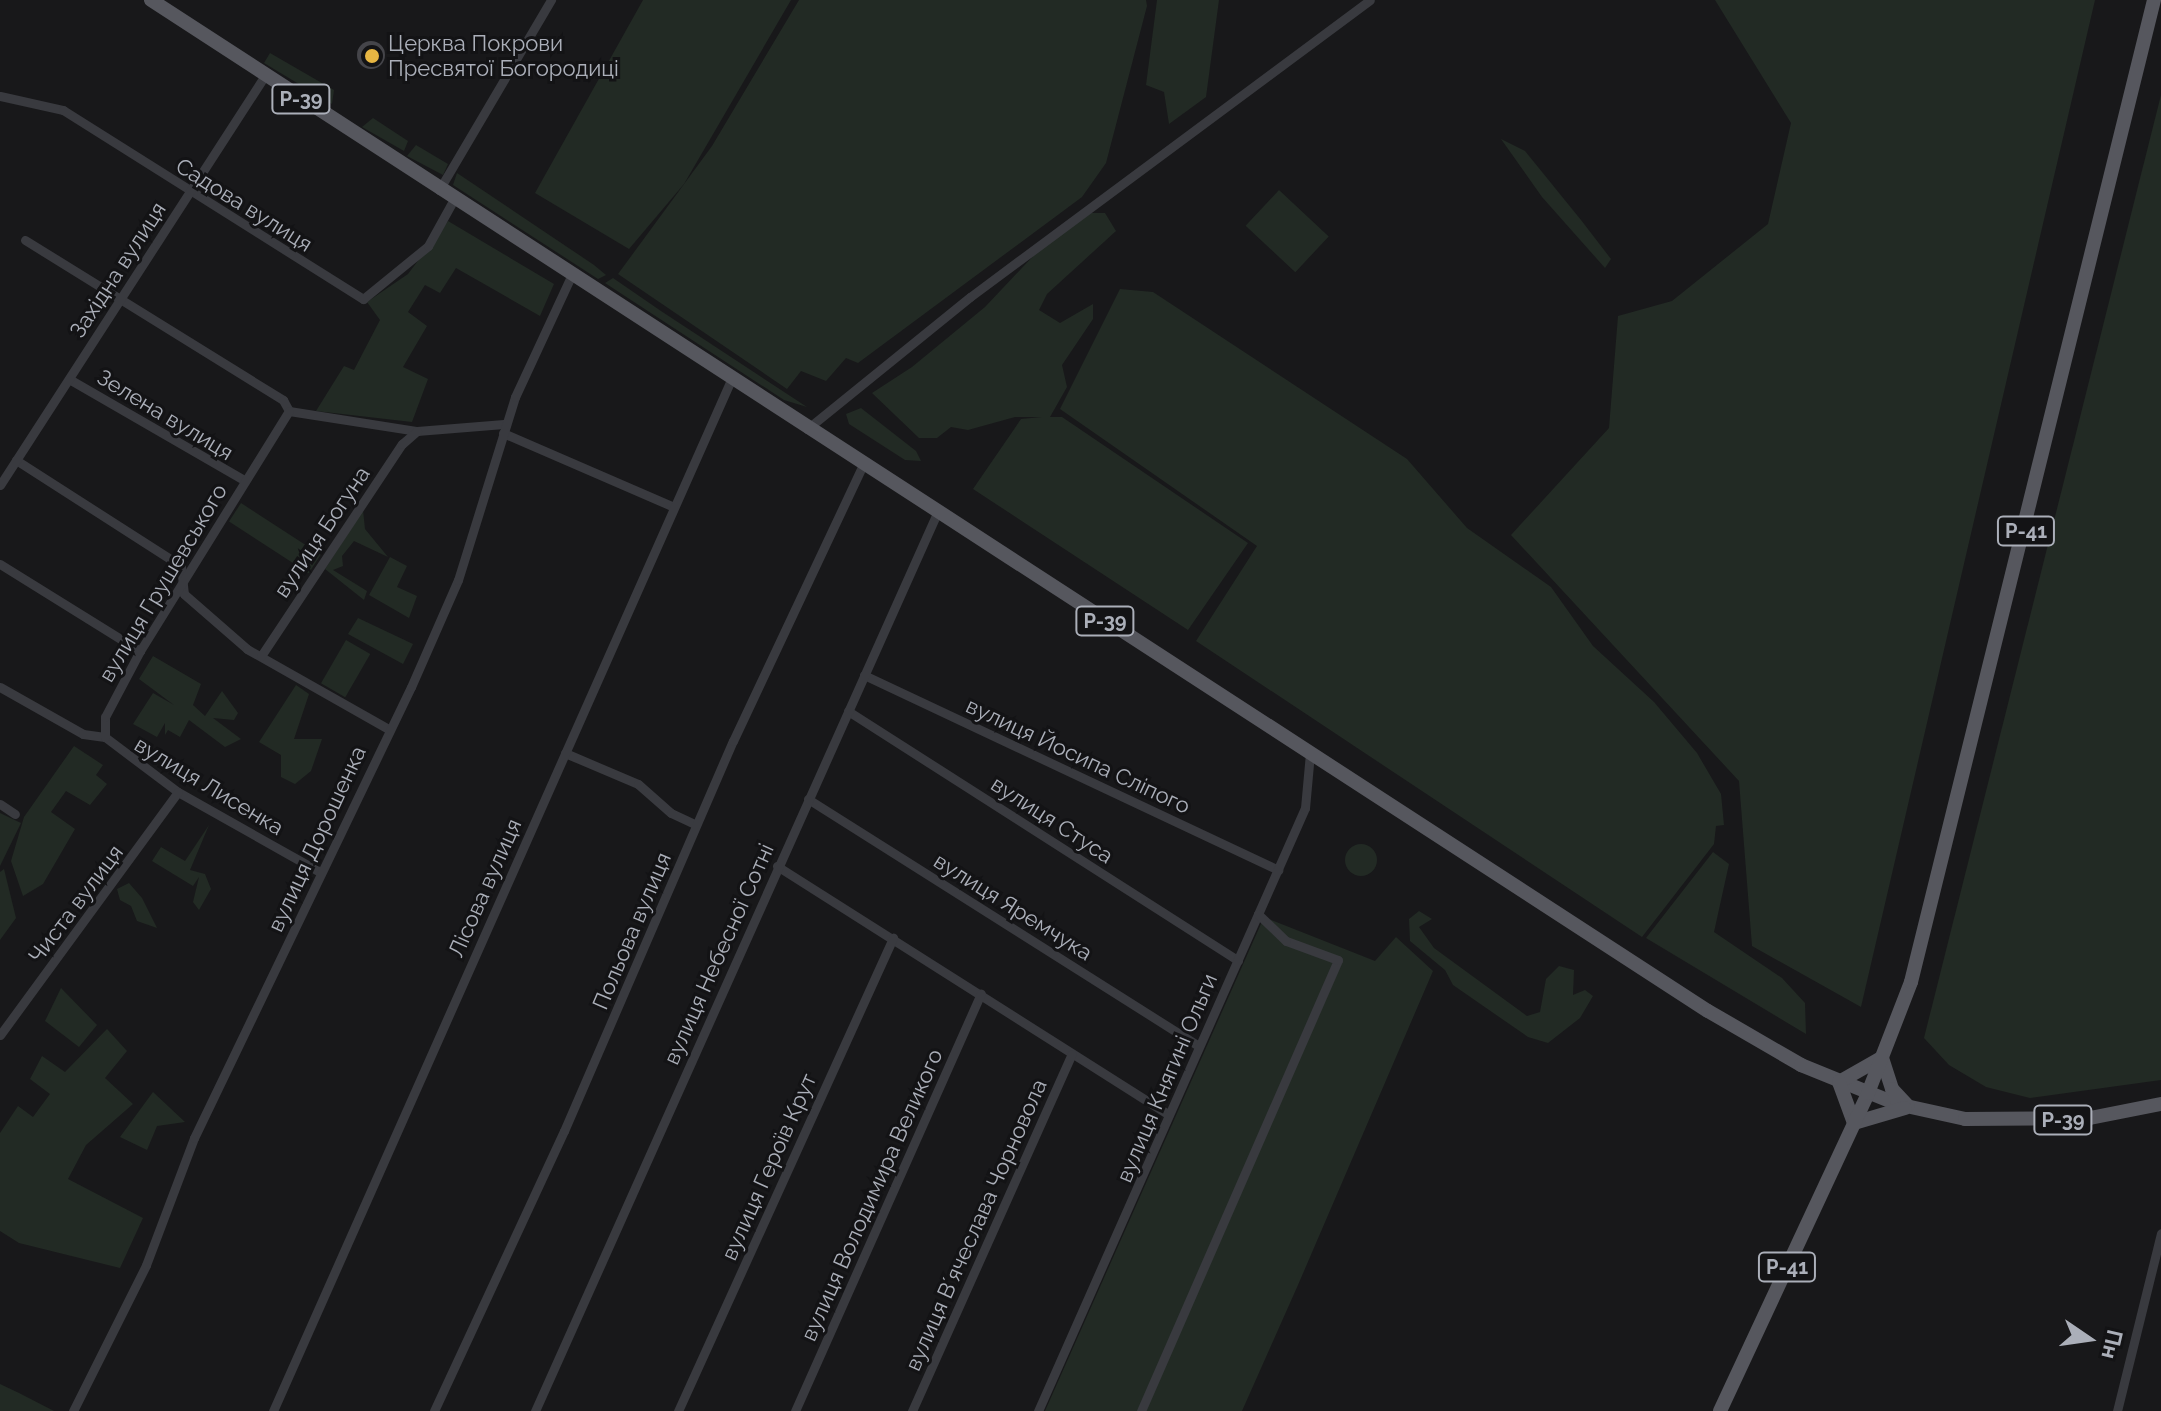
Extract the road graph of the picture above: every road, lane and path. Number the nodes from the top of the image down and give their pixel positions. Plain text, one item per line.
1 (151, 0) edge
2 (551, 0) edge
3 (1370, 0) edge
4 (2154, 0) edge
5 (265, 75) junction
6 (0, 96) edge
7 (190, 191) junction
8 (448, 195) junction
9 (25, 240) dead end
10 (572, 274) junction
11 (123, 297) junction
12 (69, 379) junction
13 (731, 380) junction
14 (289, 411) junction
15 (504, 429) junction
16 (807, 429) junction
17 (417, 431) junction
18 (16, 460) junction
19 (863, 465) junction
20 (244, 480) junction
21 (0, 485) edge
22 (674, 507) junction
23 (937, 513) junction
24 (0, 564) edge
25 (183, 578) junction
26 (140, 651) junction
27 (261, 656) junction
28 (864, 675) junction
29 (0, 687) edge
30 (848, 711) junction
31 (390, 730) junction
32 (105, 737) junction
33 (565, 753) junction
34 (1310, 753) junction
35 (178, 792) junction
36 (808, 799) junction
37 (0, 804) edge
38 (15, 814) dead end
39 (695, 824) junction
40 (777, 866) junction
41 (1278, 870) junction
42 (320, 872) junction
43 (1258, 914) junction
44 (893, 938) junction
45 (1238, 960) junction
46 (981, 994) junction
47 (0, 1035) edge
48 (1199, 1046) junction
49 (1072, 1054) junction
50 (1882, 1058) junction
51 (1839, 1082) junction
52 (1868, 1093) junction
53 (2161, 1104) edge
54 (1909, 1107) junction
55 (1169, 1115) junction
56 (1854, 1123) junction
57 (2161, 1233) edge
58 (73, 1411) edge
59 (273, 1411) edge
60 (434, 1411) edge
61 (535, 1411) edge
62 (678, 1411) edge
63 (795, 1411) edge
64 (912, 1411) edge
65 (1038, 1411) edge
66 (1141, 1411) edge
67 (1720, 1411) edge
68 (2117, 1411) edge

1 - 5 main road, Р-39
2 - 8 street
3 - 16 street
4 - 50 main road, Р-41
5 - 7 street, Західна вулиця
5 - 8 main road, Р-39
6 - 7 street, Садова вулиця
7 - 8 street, Садова вулиця
7 - 11 street, Західна вулиця
8 - 10 main road, Р-39
9 - 11 street
10 - 13 main road, Р-39
10 - 15 street, вулиця Дорошенка
11 - 12 street, Західна вулиця
11 - 14 street
12 - 18 street, Західна вулиця
12 - 20 street, Зелена вулиця
13 - 16 main road, Р-39
13 - 22 street, Лісова вулиця
14 - 17 street
14 - 20 street, вулиця Грушевського
15 - 17 street
15 - 22 street
15 - 31 street, вулиця Дорошенка
16 - 19 main road, Р-39
17 - 27 street, вулиця Богуна
18 - 21 street, Західна вулиця
18 - 25 street
19 - 23 main road, Р-39
19 - 39 street, Польова вулиця
20 - 25 street, вулиця Грушевського
22 - 33 street, Лісова вулиця
23 - 28 street, вулиця Небесної Сотні
23 - 34 main road, Р-39
24 - 26 street
25 - 26 street, вулиця Грушевського
25 - 27 street
26 - 32 street, вулиця Грушевського
27 - 31 street
28 - 30 street, вулиця Небесної Сотні
28 - 41 street, вулиця Йосипа Сліпого
29 - 32 street, вулиця Лисенка
30 - 36 street, вулиця Небесної Сотні
30 - 45 street, вулиця Стуса
31 - 42 street, вулиця Дорошенка
32 - 35 street, вулиця Лисенка
33 - 39 street
33 - 59 street, Лісова вулиця
34 - 41 street, вулиця Княгині Ольги
34 - 51 main road, Р-39
35 - 42 street, вулиця Лисенка
35 - 47 street, Чиста вулиця
36 - 40 street, вулиця Небесної Сотні
36 - 48 street, вулиця Яремчука
37 - 38 street
39 - 60 street, Польова вулиця
40 - 44 street
40 - 61 street, вулиця Небесної Сотні
41 - 43 street, вулиця Княгині Ольги
42 - 58 street, вулиця Дорошенка
43 - 45 street, вулиця Княгині Ольги
43 - 66 street
44 - 46 street
44 - 62 street, вулиця Героїв Крут
45 - 48 street, вулиця Княгині Ольги
46 - 49 street
46 - 63 street, вулиця Володимира Великого
48 - 55 street, вулиця Княгині Ольги
49 - 55 street
49 - 64 street, вулиця Вʼячеслава Чорновола
50 - 51 main road
50 - 52 main road, Р-41
50 - 54 main road
51 - 52 main road, Р-39
51 - 56 main road
52 - 54 main road, Р-39
52 - 56 main road, Р-41
53 - 54 main road, Р-39
54 - 56 main road
55 - 65 street, вулиця Княгині Ольги
56 - 67 main road, Р-41
57 - 68 street

